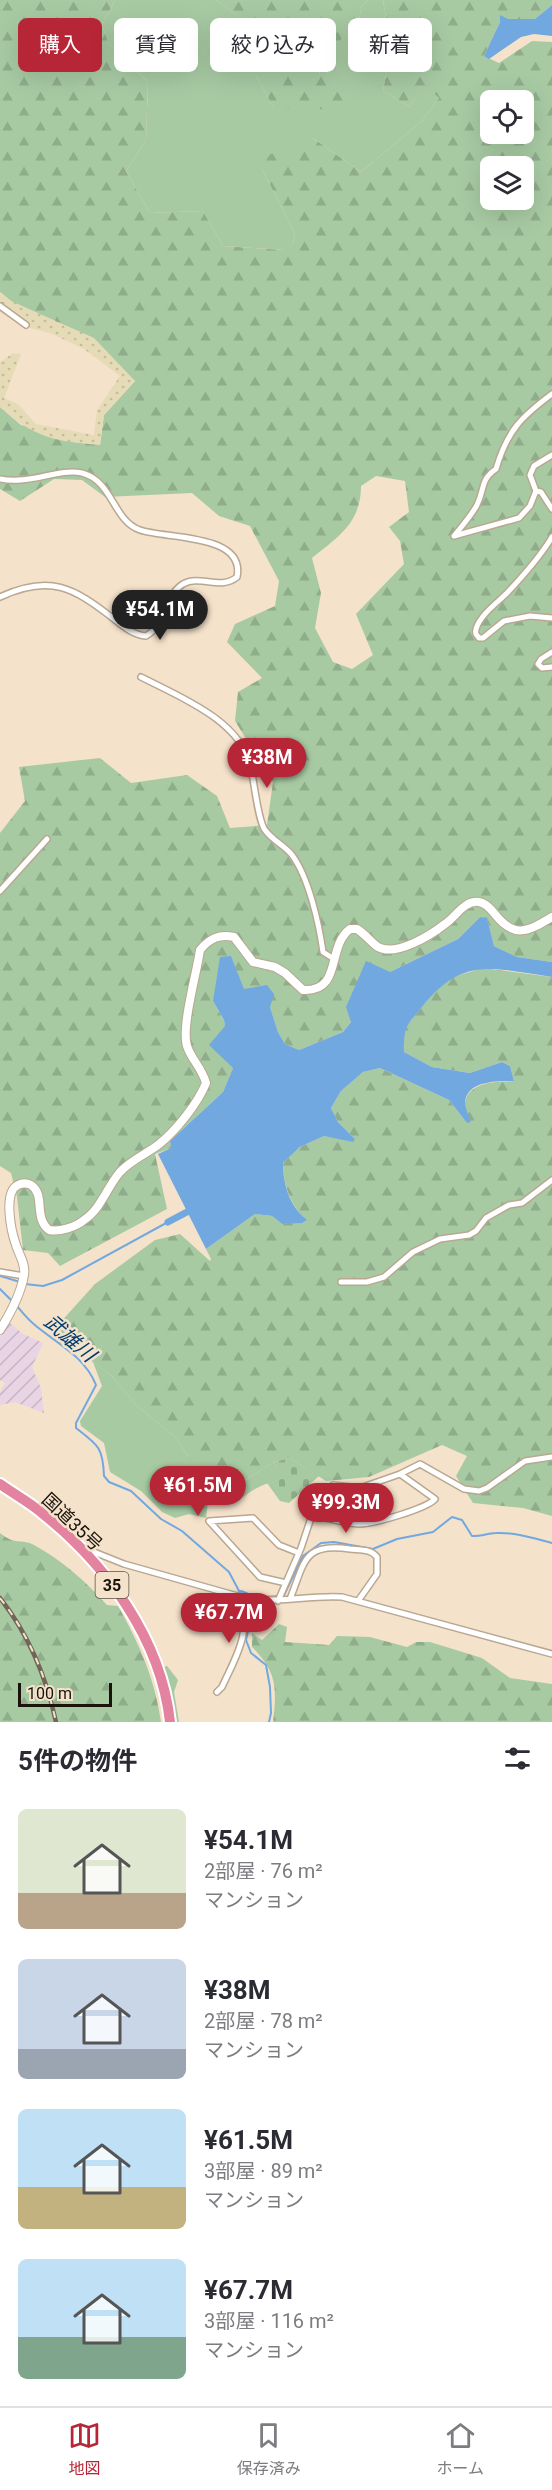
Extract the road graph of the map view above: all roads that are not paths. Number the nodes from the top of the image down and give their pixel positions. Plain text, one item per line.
1 (0, 306) edge
2 (26, 325) dead end
3 (552, 394) edge
4 (552, 455) edge
5 (0, 479) edge
6 (536, 490) junction
7 (552, 509) edge
8 (552, 537) edge
9 (0, 597) edge
10 (552, 618) edge
11 (552, 652) edge
12 (552, 667) edge
13 (141, 677) dead end
14 (47, 839) dead end
15 (0, 891) edge
16 (552, 917) edge
17 (334, 958) junction
18 (552, 1180) edge
19 (0, 1272) edge
20 (22, 1280) junction
21 (341, 1282) dead end
22 (0, 1330) edge
23 (552, 1457) edge
24 (400, 1474) junction
25 (0, 1485) edge
26 (312, 1515) junction
27 (84, 1552) junction
28 (299, 1553) junction
29 (286, 1583) junction
30 (239, 1596) junction
31 (290, 1599) junction
32 (278, 1601) junction
33 (358, 1601) junction
34 (552, 1654) edge
35 (217, 1692) dead end
36 (170, 1722) edge

1 - 2 street
3 - 6 street
4 - 6 street
5 - 9 street
6 - 7 street
8 - 10 street
11 - 12 street
13 - 17 street
14 - 15 street
16 - 17 street
17 - 20 street
18 - 21 street
19 - 20 street
20 - 22 street
23 - 24 street
24 - 26 street
24 - 26 street
25 - 27 highway, 国道35号 / 35
26 - 28 street
27 - 30 street
27 - 36 highway, 国道35号 / 35
28 - 29 street
28 - 29 street
29 - 32 street
30 - 32 street
30 - 35 street
31 - 32 street
31 - 33 street
31 - 33 street
33 - 34 street

